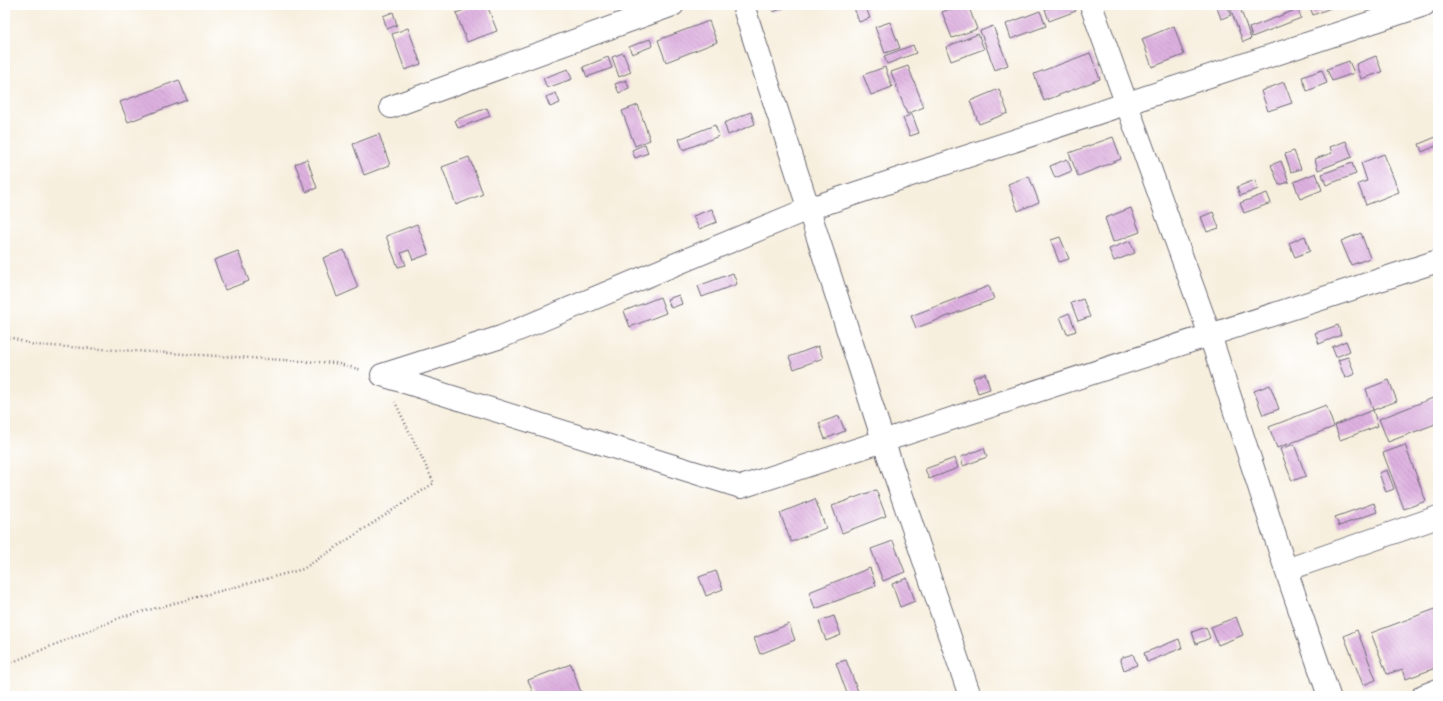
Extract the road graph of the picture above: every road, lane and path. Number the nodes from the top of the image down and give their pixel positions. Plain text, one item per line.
1 (673, 5) edge
2 (743, 5) edge
3 (1091, 5) edge
4 (1424, 5) edge
5 (1127, 104) junction
6 (391, 107) dead end
7 (808, 209) junction
8 (1438, 260) edge
9 (1210, 335) junction
10 (5, 336) edge
11 (382, 375) junction
12 (883, 440) junction
13 (1438, 517) edge
14 (1286, 570) junction
15 (5, 665) edge
16 (1438, 690) edge
17 (970, 696) edge
18 (1329, 696) edge
19 (1422, 696) edge

1 - 6 street
2 - 7 street
3 - 5 street
4 - 5 street
5 - 7 street
5 - 9 street
7 - 11 street
7 - 12 street
8 - 9 street
9 - 12 street
9 - 14 street
10 - 11 path
11 - 12 street
11 - 15 path
12 - 17 street
13 - 14 street
14 - 18 street
16 - 19 street

